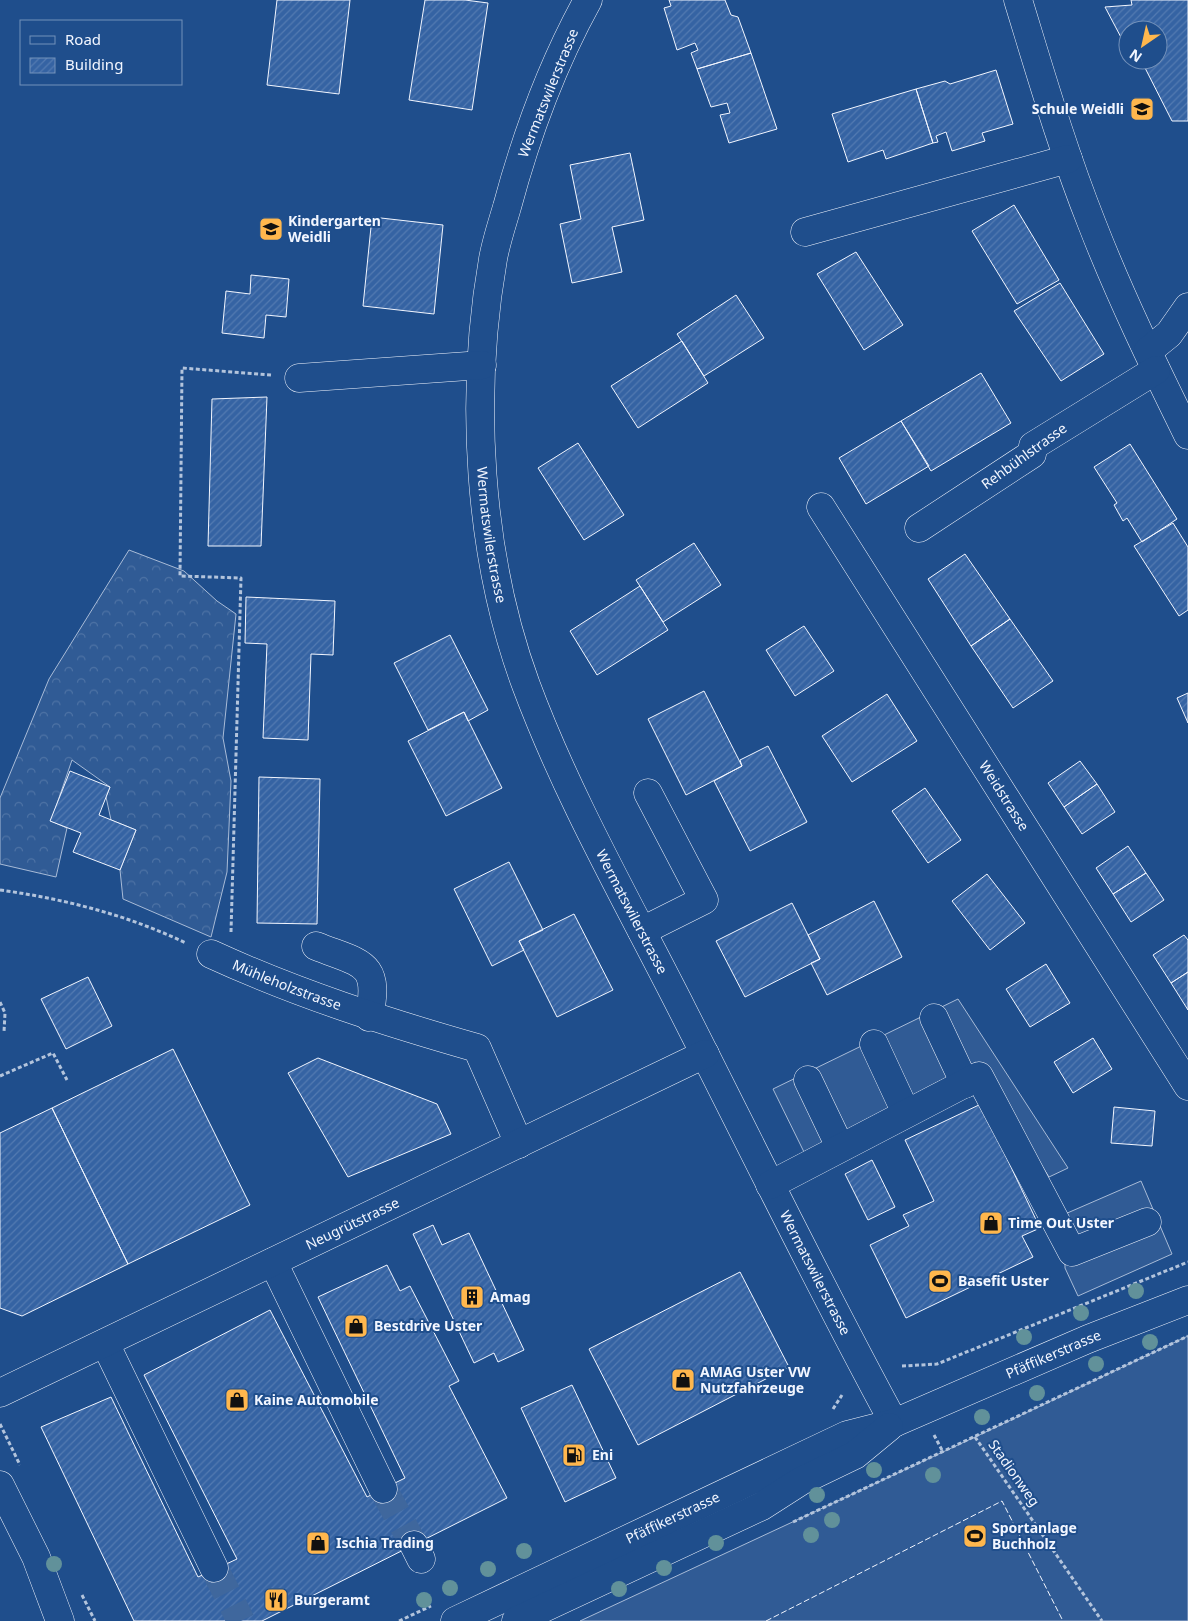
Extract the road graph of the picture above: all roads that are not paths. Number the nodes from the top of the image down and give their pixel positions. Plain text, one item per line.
1 (588, 0) edge
2 (1018, 0) edge
3 (1068, 159) junction
4 (805, 232) dead end
5 (1188, 307) edge
6 (1152, 361) junction
7 (482, 365) junction
8 (299, 378) road end
9 (1188, 435) edge
10 (821, 507) dead end
11 (920, 528) dead end
12 (648, 793) dead end
13 (642, 931) junction
14 (316, 946) dead end
15 (220, 959) road end
16 (370, 1017) junction
17 (934, 1018) dead end
18 (874, 1044) dead end
19 (705, 1054) junction
20 (808, 1080) dead end
21 (965, 1084) junction
22 (1188, 1086) edge
23 (906, 1113) junction
24 (519, 1144) junction
25 (840, 1146) junction
26 (770, 1184) junction
27 (1147, 1222) dead end
28 (273, 1262) junction
29 (1188, 1300) edge
30 (105, 1343) junction
31 (0, 1393) edge
32 (894, 1423) junction
33 (0, 1484) edge
34 (382, 1489) tunnel mouth
35 (214, 1568) tunnel mouth
36 (60, 1621) edge
37 (455, 1621) edge
38 (516, 1621) edge

1 - 7 street, Wermatswilerstrasse
2 - 3 street
3 - 4 street
3 - 6 street
5 - 6 street, Rehbühlstrasse
6 - 9 street
6 - 11 street, Rehbühlstrasse
7 - 8 street
7 - 13 street, Wermatswilerstrasse
10 - 22 street, Weidstrasse
12 - 13 street
13 - 19 street, Wermatswilerstrasse
14 - 16 street
15 - 16 street, Mühleholzstrasse
16 - 24 street, Mühleholzstrasse
17 - 21 street
18 - 23 street
19 - 24 street, Neugrütstrasse
19 - 26 street, Wermatswilerstrasse
20 - 25 street
21 - 23 street
21 - 27 street
23 - 25 street
24 - 28 street, Neugrütstrasse
25 - 26 street
26 - 32 street, Wermatswilerstrasse
28 - 30 street, Neugrütstrasse
28 - 34 street
29 - 32 street, Pfäffikerstrasse
30 - 31 street, Neugrütstrasse
30 - 35 street
32 - 37 street, Pfäffikerstrasse
32 - 38 street, Pfäffikerstrasse
33 - 36 street

